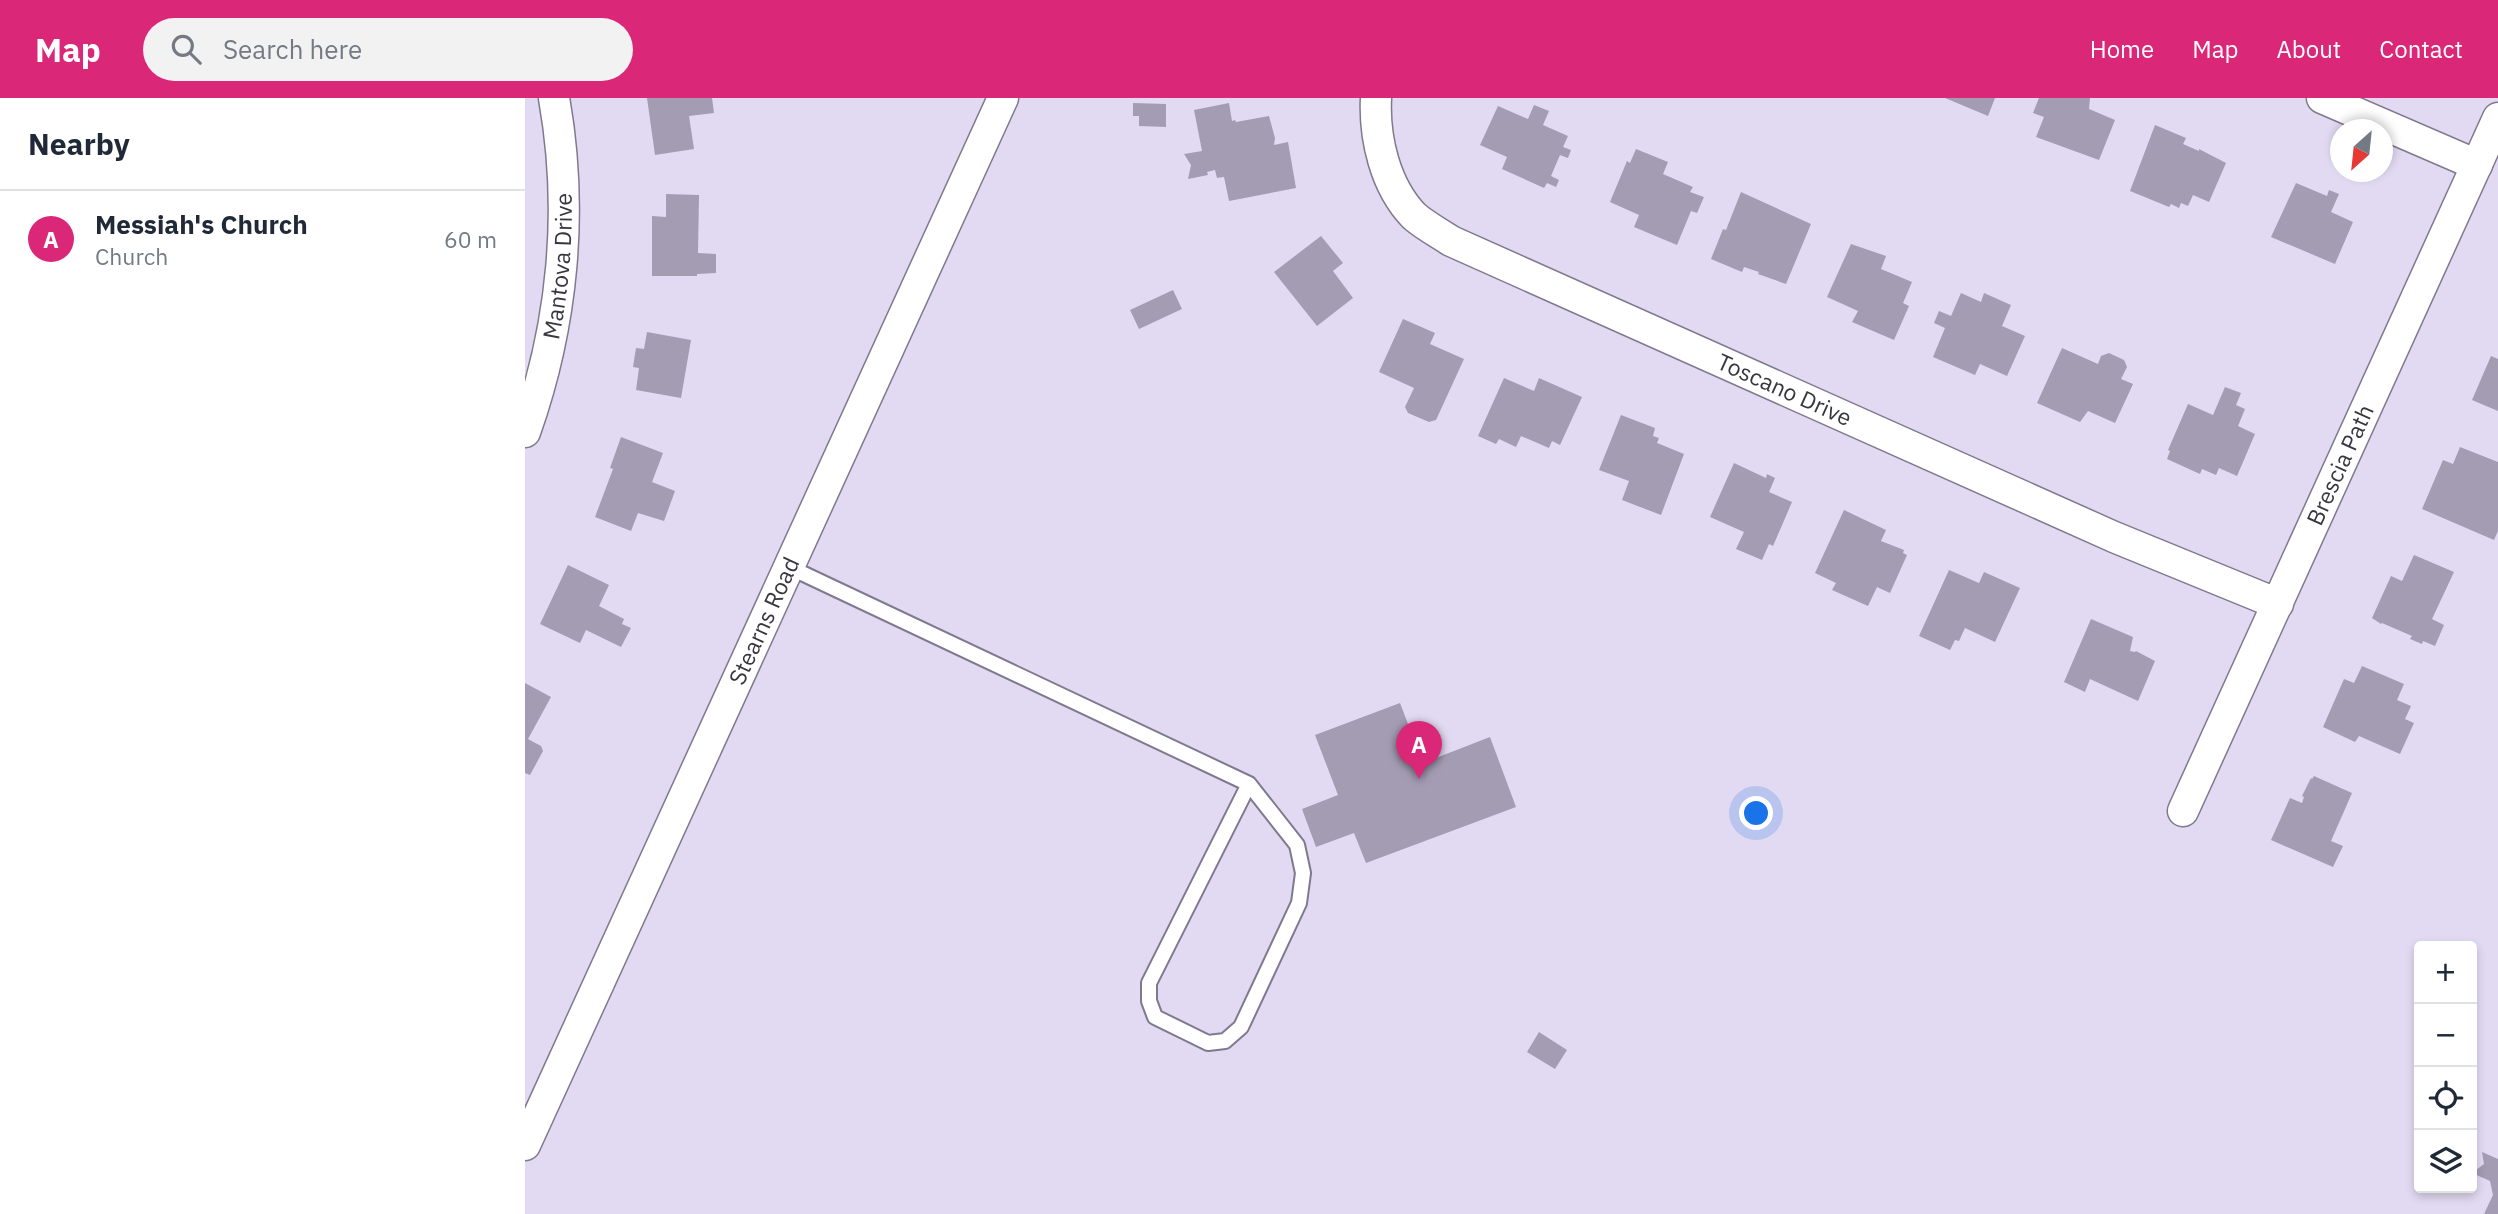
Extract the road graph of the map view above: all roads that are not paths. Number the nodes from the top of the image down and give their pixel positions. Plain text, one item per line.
1 (554, 98) edge
2 (1003, 98) edge
3 (1376, 98) edge
4 (2322, 98) edge
5 (2498, 118) edge
6 (2477, 165) junction
7 (525, 432) edge
8 (789, 567) junction
9 (2278, 604) junction
10 (1249, 783) junction
11 (2183, 811) dead end
12 (525, 1145) edge

1 - 7 street, Mantova Drive
2 - 8 street, Stearns Road
3 - 9 street, Toscano Drive
4 - 6 street
5 - 6 street, Brescia Path
6 - 9 street, Brescia Path
8 - 10 lane
8 - 12 street, Stearns Road
9 - 11 street, Brescia Path
10 - 10 lane

